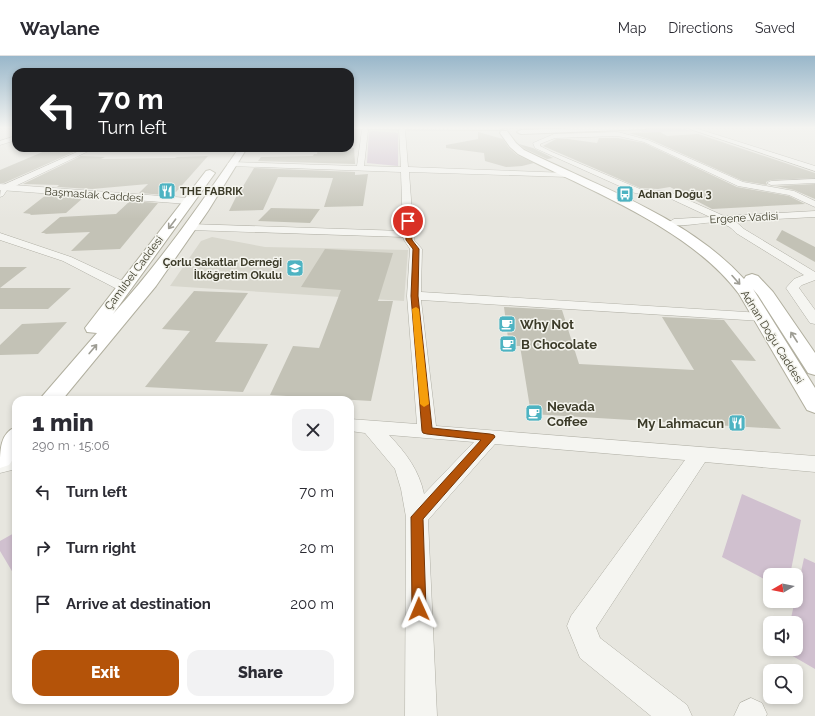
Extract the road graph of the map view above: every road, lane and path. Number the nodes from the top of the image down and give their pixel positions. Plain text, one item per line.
1 (71, 158) edge
2 (221, 158) edge
3 (236, 158) edge
4 (361, 158) edge
5 (402, 158) edge
6 (533, 158) edge
7 (544, 158) edge
8 (561, 158) edge
9 (683, 158) edge
10 (692, 158) edge
11 (781, 158) edge
12 (231, 164) junction
13 (360, 168) junction
14 (404, 169) junction
15 (815, 169) edge
16 (568, 175) junction
17 (815, 181) edge
18 (1, 190) edge
19 (188, 201) junction
20 (815, 204) edge
21 (815, 214) edge
22 (710, 216) junction
23 (815, 220) edge
24 (679, 225) junction
25 (731, 225) junction
26 (190, 227) junction
27 (409, 234) junction
28 (0, 236) edge
29 (14, 241) junction
30 (0, 248) edge
31 (124, 287) junction
32 (414, 296) junction
33 (762, 317) junction
34 (815, 320) edge
35 (815, 369) edge
36 (45, 396) edge
37 (53, 396) edge
38 (815, 405) edge
39 (361, 426) edge
40 (427, 431) junction
41 (490, 437) junction
42 (12, 442) edge
43 (12, 444) edge
44 (700, 454) junction
45 (0, 458) edge
46 (12, 462) edge
47 (815, 464) edge
48 (0, 465) edge
49 (417, 517) junction
50 (421, 716) edge
51 (676, 716) edge

1 - 18 street
2 - 19 main road, Çamlıbel Caddesi
3 - 12 main road
4 - 13 street
5 - 14 street
6 - 16 main road, Adnan Doğu Caddesi
7 - 24 main road, Adnan Doğu Caddesi
8 - 22 street
9 - 20 street
10 - 17 street
11 - 15 street
12 - 13 street
12 - 26 main road
13 - 14 street
14 - 16 street
14 - 27 street
16 -> 33 main road, Adnan Doğu Caddesi
18 - 19 street, Başmaslak Caddesi
19 -> 31 main road, Çamlıbel Caddesi
21 - 25 street, Ergene Vadisi
22 - 24 street, Ergene Vadisi
22 - 25 street
23 - 25 street, Ergene Vadisi
24 - 25 street, Ergene Vadisi
35 -> 24 main road, Adnan Doğu Caddesi
25 - 34 street
26 - 27 street
37 -> 26 main road
27 - 32 street
28 - 29 street
29 - 30 street
29 - 31 street
31 - 36 main road, Çamlıbel Caddesi
32 - 33 street
32 - 40 street
33 - 38 main road, Adnan Doğu Caddesi
39 - 40 street
39 - 49 street
40 - 41 street
41 - 44 street
41 - 49 street
42 - 45 main road
43 - 45 main road
44 - 47 street
44 - 51 street
46 - 48 street
49 - 50 street

